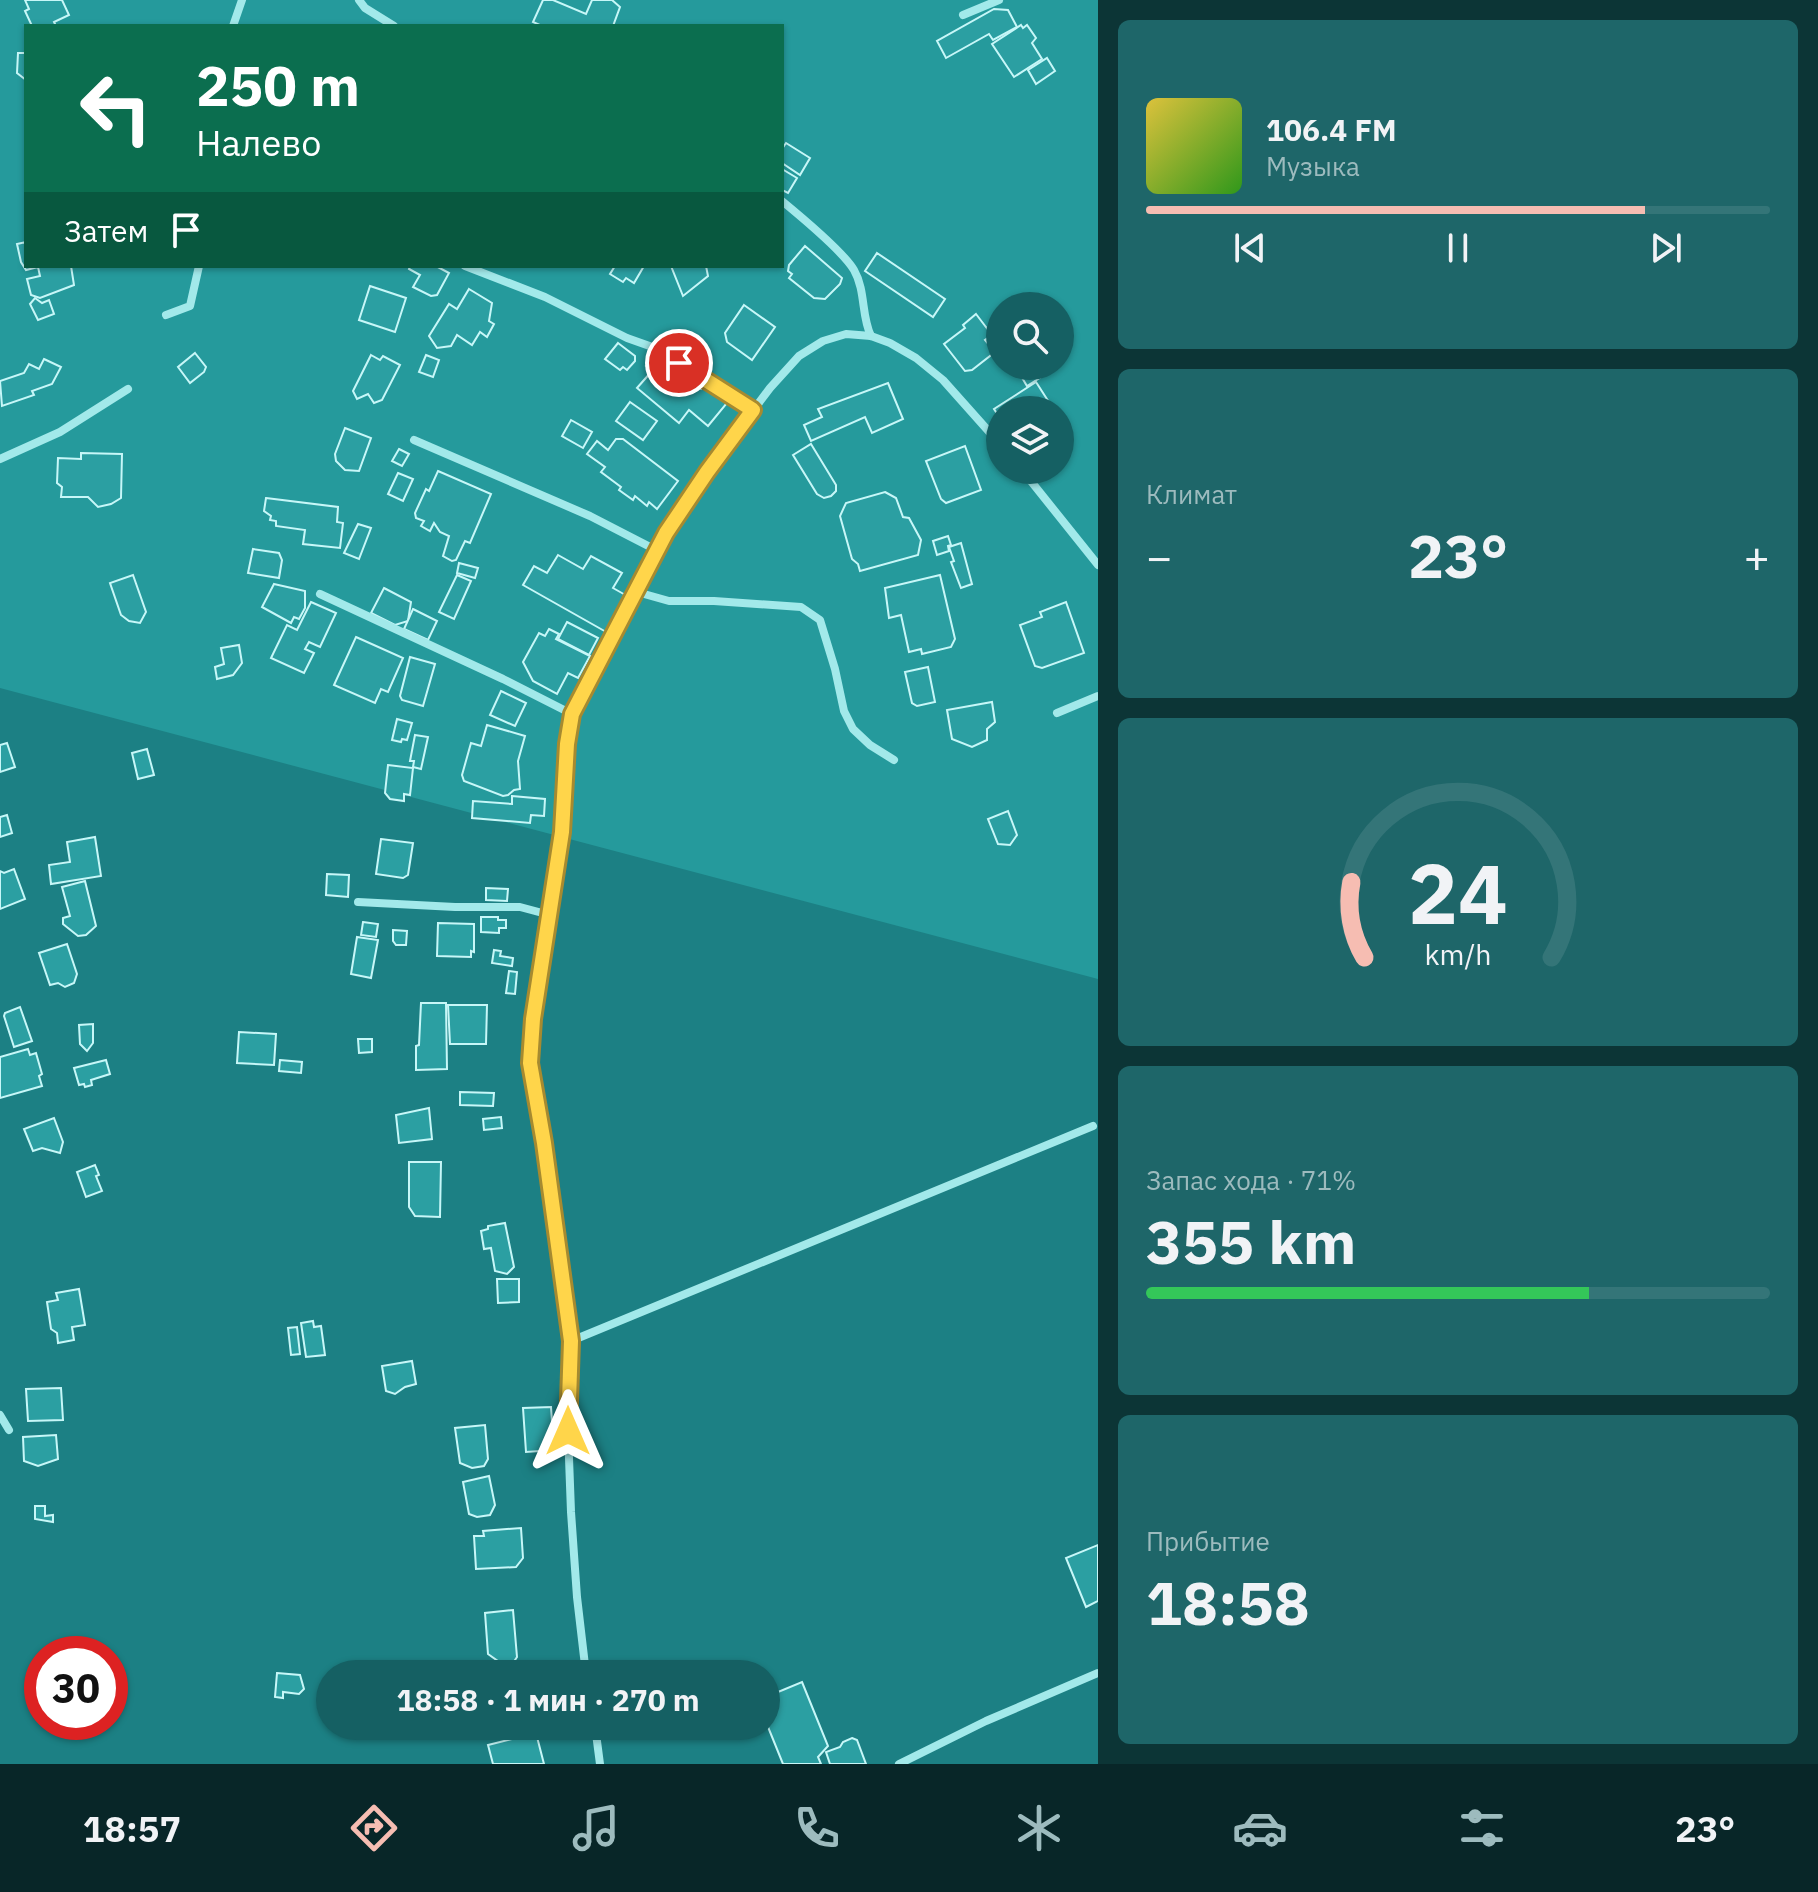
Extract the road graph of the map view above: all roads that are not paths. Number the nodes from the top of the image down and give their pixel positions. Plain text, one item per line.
1 (242, 0) edge
2 (359, 0) edge
3 (999, 0) edge
4 (963, 15) dead end
5 (234, 24) edge
6 (391, 24) edge
7 (784, 203) edge
8 (199, 268) edge
9 (470, 268) edge
10 (166, 315) dead end
11 (871, 336) junction
12 (128, 389) dead end
13 (753, 410) junction
14 (986, 428) edge
15 (414, 440) dead end
16 (0, 459) edge
17 (1033, 484) edge
18 (658, 551) junction
19 (1098, 565) edge
20 (637, 592) junction
21 (320, 594) dead end
22 (1098, 696) edge
23 (1057, 713) dead end
24 (572, 714) junction
25 (894, 760) dead end
26 (358, 902) dead end
27 (550, 915) junction
28 (1093, 1126) dead end
29 (571, 1341) junction
30 (0, 1415) edge
31 (9, 1430) dead end
32 (585, 1660) edge
33 (1098, 1673) edge
34 (597, 1740) edge
35 (600, 1764) edge
36 (899, 1764) edge

1 - 5 street
2 - 6 street
3 - 4 street
7 - 11 street
8 - 10 street
9 - 13 street
11 - 13 street
11 - 14 street
12 - 16 street
13 - 18 street
15 - 18 street
17 - 19 street
18 - 20 street
20 - 24 street
20 - 25 street
21 - 24 street
22 - 23 street
24 - 27 street
26 - 27 street
27 - 29 street
28 - 29 street
29 - 32 street
30 - 31 street
33 - 36 street
34 - 35 street

